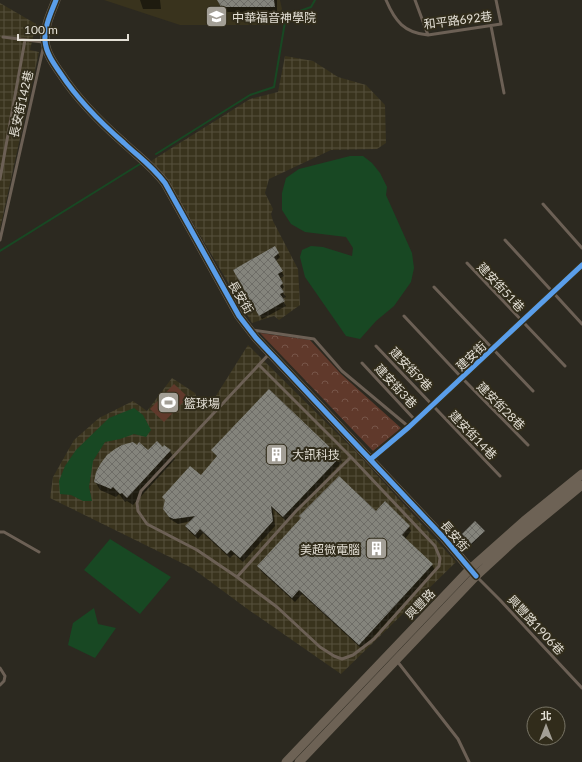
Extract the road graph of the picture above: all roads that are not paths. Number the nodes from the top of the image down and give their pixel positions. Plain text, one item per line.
1 (56, 0) edge
2 (386, 0) edge
3 (415, 0) edge
4 (496, 0) edge
5 (491, 26) junction
6 (428, 35) junction
7 (3, 38) dead end
8 (25, 40) junction
9 (45, 42) junction
10 (504, 93) dead end
11 (0, 179) edge
12 (543, 204) dead end
13 (0, 240) edge
14 (505, 240) dead end
15 (582, 248) edge
16 (467, 263) dead end
17 (582, 265) edge
18 (434, 287) dead end
19 (553, 293) junction
20 (404, 316) dead end
21 (522, 322) junction
22 (582, 324) edge
23 (250, 330) junction
24 (376, 346) dead end
25 (492, 350) junction
26 (270, 353) junction
27 (362, 363) dead end
28 (259, 365) junction
29 (565, 366) dead end
30 (462, 378) junction
31 (534, 391) dead end
32 (433, 405) junction
33 (416, 421) junction
34 (409, 427) junction
35 (528, 445) dead end
36 (351, 457) junction
37 (371, 459) junction
38 (582, 474) edge
39 (500, 476) dead end
40 (582, 485) edge
41 (0, 532) edge
42 (39, 552) dead end
43 (473, 572) junction
44 (237, 577) junction
45 (396, 660) junction
46 (0, 668) edge
47 (0, 685) edge
48 (582, 688) edge
49 (286, 762) edge
50 (299, 762) edge
51 (469, 762) edge

1 - 9 main road
2 - 6 lane, 和平路692巷
3 - 6 lane
4 - 5 lane, 和平路692巷
5 - 6 lane, 和平路692巷
5 - 10 lane
7 - 8 lane
8 - 9 lane
8 - 11 lane
9 - 13 lane, 長安街142巷
9 - 23 main road, 長安街
12 - 15 lane
14 - 19 lane
16 - 21 lane, 建安街51巷
17 - 19 street, 建安街
18 - 25 lane
19 - 21 street, 建安街
19 - 22 lane
20 - 30 lane, 建安街28巷
21 - 25 street, 建安街
21 - 29 lane, 建安街51巷
23 - 26 main road, 長安街
23 - 34 lane
24 - 32 lane, 建安街9巷
25 - 30 street, 建安街
25 - 31 lane
26 - 28 lane
26 - 37 main road, 長安街
27 - 33 lane, 建安街3巷
28 - 36 lane
28 - 44 lane
30 - 32 street, 建安街
30 - 35 lane, 建安街28巷
32 - 33 street, 建安街
32 - 39 lane, 建安街14巷
33 - 34 street, 建安街
34 - 37 street, 建安街
36 - 44 lane
36 - 44 lane
37 - 43 main road, 長安街
38 - 43 main road, 興豐路
40 - 43 main road, 興豐路
41 - 42 lane
43 - 45 main road, 興豐路
43 - 48 lane, 興豐路1906巷
43 - 49 main road, 興豐路
45 - 50 main road, 興豐路
45 - 51 lane
46 - 47 lane

